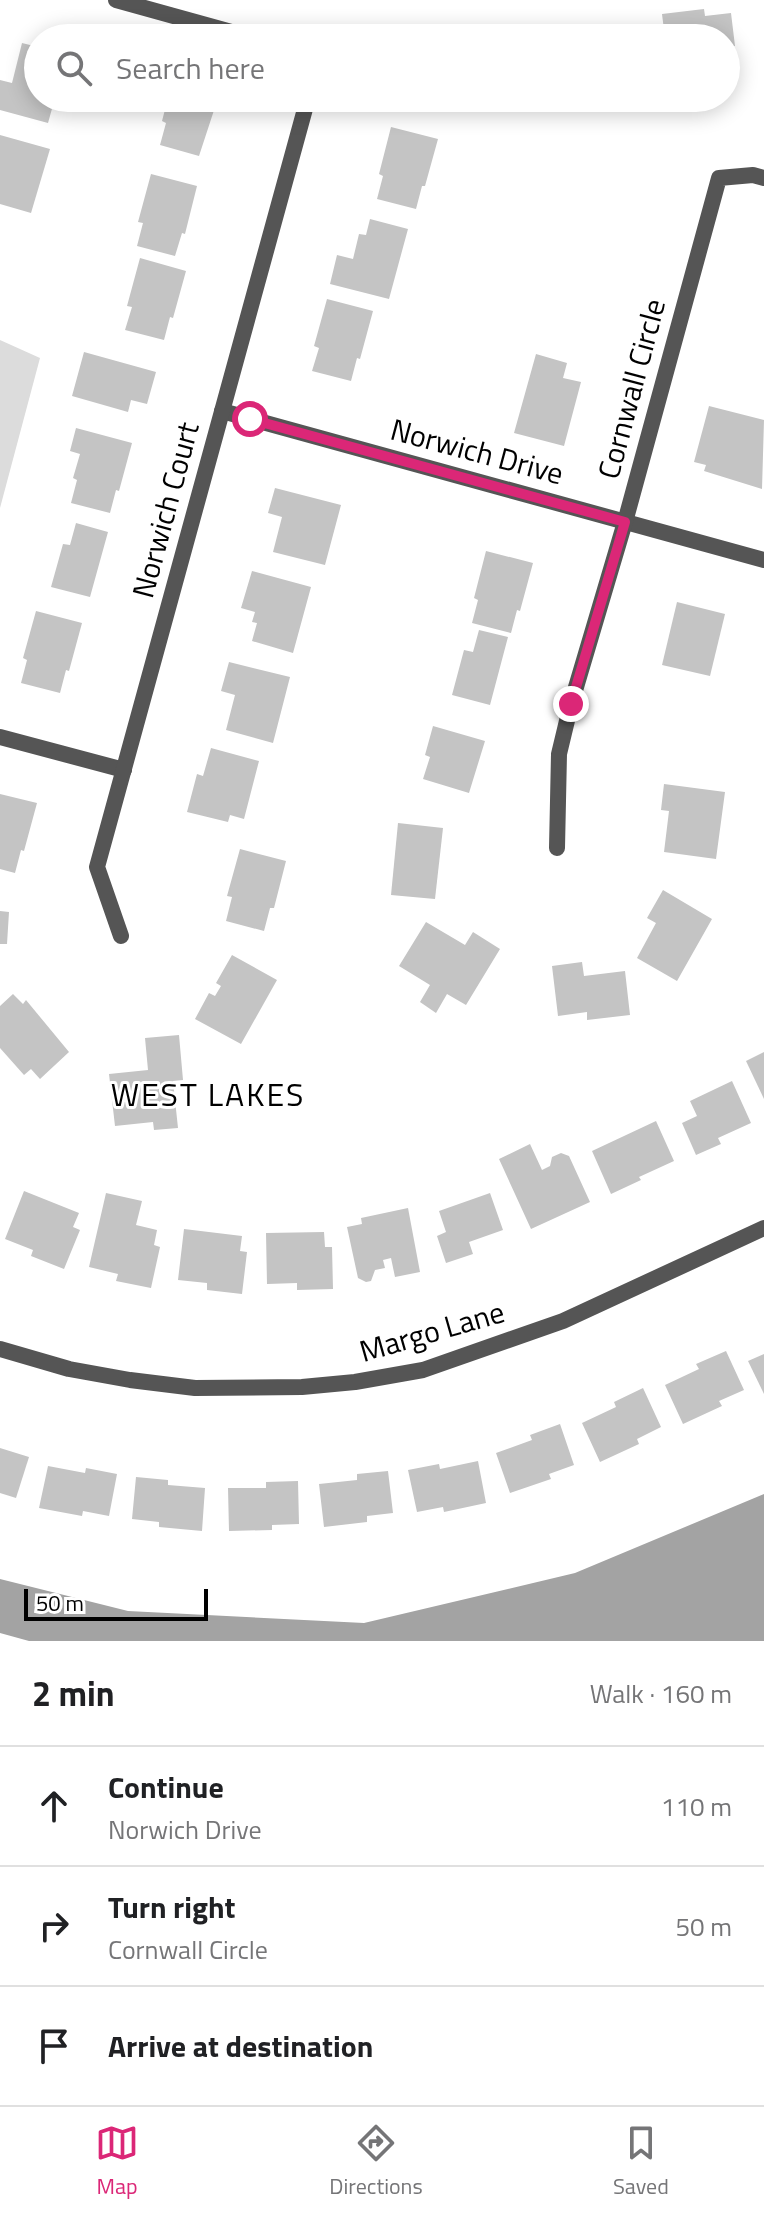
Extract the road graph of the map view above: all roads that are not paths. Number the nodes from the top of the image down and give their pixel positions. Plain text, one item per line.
1 (116, 0) edge
2 (203, 24) edge
3 (304, 112) edge
4 (764, 178) edge
5 (222, 411) junction
6 (625, 522) junction
7 (764, 560) edge
8 (0, 737) edge
9 (124, 770) junction
10 (557, 848) dead end
11 (121, 936) dead end
12 (764, 1228) edge
13 (0, 1349) edge

1 - 2 street
3 - 5 street, Norwich Court
4 - 6 street, Cornwall Circle
5 - 6 street, Norwich Drive
5 - 9 street, Norwich Court
6 - 7 street, Norwich Drive
6 - 10 street, Cornwall Circle
8 - 9 street
9 - 11 street, Norwich Court
12 - 13 street, Margo Lane

